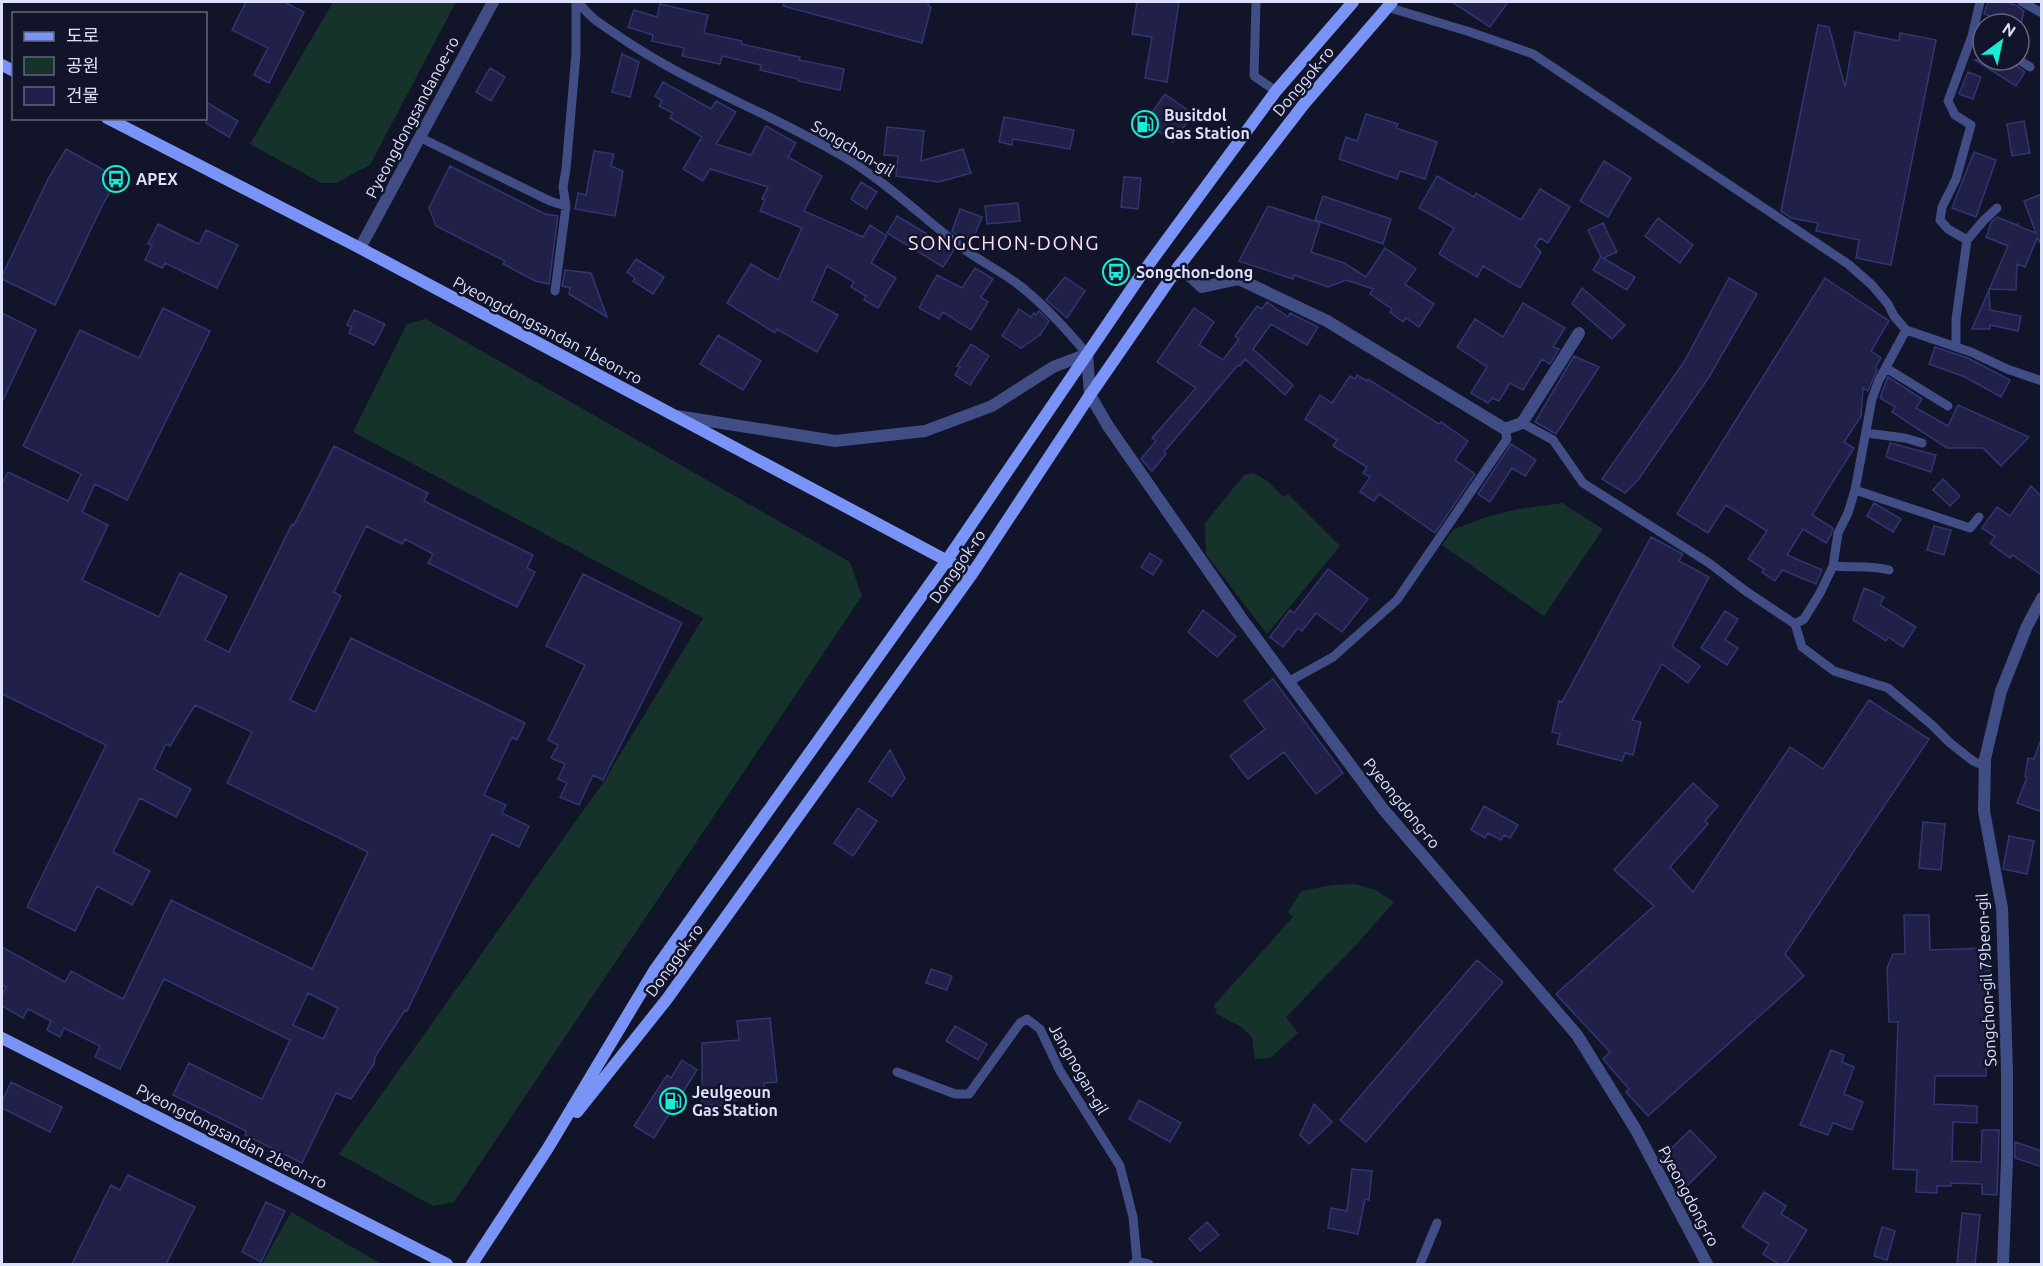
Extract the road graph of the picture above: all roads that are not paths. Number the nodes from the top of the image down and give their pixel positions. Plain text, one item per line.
1 (493, 2) edge
2 (578, 2) edge
3 (1256, 2) edge
4 (1353, 2) edge
5 (2022, 2) edge
6 (1390, 4) edge
7 (2042, 13) edge
8 (1971, 39) edge
9 (1276, 91) junction
10 (111, 120) edge
11 (419, 137) junction
12 (566, 206) junction
13 (1997, 208) dead end
14 (1967, 240) junction
15 (360, 248) junction
16 (1179, 266) junction
17 (555, 291) dead end
18 (1906, 330) junction
19 (1579, 333) dead end
20 (1956, 346) junction
21 (1087, 354) junction
22 (1886, 368) junction
23 (2042, 381) edge
24 (1090, 395) junction
25 (1948, 406) dead end
26 (670, 415) junction
27 (1522, 423) junction
28 (1505, 429) junction
29 (1866, 433) junction
30 (1923, 443) dead end
31 (1855, 490) junction
32 (1979, 517) dead end
33 (946, 560) junction
34 (1833, 566) junction
35 (1889, 570) dead end
36 (972, 574) junction
37 (2042, 598) edge
38 (1795, 624) junction
39 (1288, 682) junction
40 (1984, 766) junction
41 (2, 1038) edge
42 (897, 1072) dead end
43 (548, 1148) junction
44 (1437, 1223) dead end
45 (1135, 1263) edge
46 (447, 1264) edge
47 (472, 1264) edge
48 (1149, 1264) edge
49 (1420, 1264) edge
50 (1707, 1264) edge
51 (2003, 1264) edge

1 - 11 street, Pyeongdongsandanoe-ro
2 - 12 lane
2 - 21 lane, Songchon-gil
3 - 9 lane
4 - 9 main road, Donggok-ro
5 - 7 lane
6 - 16 main road, Donggok-ro
6 - 18 lane
8 - 14 lane
9 - 21 main road, Donggok-ro
10 - 15 main road, Pyeongdongsandan 1beon-ro
11 - 12 lane
11 - 15 street, Pyeongdongsandanoe-ro
12 - 17 lane
13 - 14 lane
14 - 20 lane
15 - 26 main road, Pyeongdongsandan 1beon-ro
16 - 24 main road, Donggok-ro
16 - 28 street
18 - 20 lane
18 - 22 lane
19 - 27 street
20 - 23 lane
21 - 24 street, Pyeongdong-ro
21 - 26 street
21 - 33 main road, Donggok-ro
22 - 25 lane
22 - 29 lane
24 - 36 main road, Donggok-ro
24 - 39 street, Pyeongdong-ro
26 - 33 main road, Pyeongdongsandan 1beon-ro
27 - 28 street
27 - 38 lane
28 - 39 lane
29 - 30 lane
29 - 31 lane
31 - 32 lane
31 - 34 lane
33 - 36 main road, Pyeongdongsandan 1beon-ro
33 - 43 main road, Donggok-ro
34 - 35 lane
34 - 38 lane
36 - 43 main road, Donggok-ro
37 - 40 street, Songchon-gil 79beon-gil
38 - 40 lane
39 - 50 street, Pyeongdong-ro
40 - 51 street, Songchon-gil 79beon-gil
41 - 46 main road, Pyeongdongsandan 2beon-ro
42 - 45 lane, Jangnogan-gil
43 - 47 main road, Donggok-ro
44 - 49 lane
45 - 48 lane

